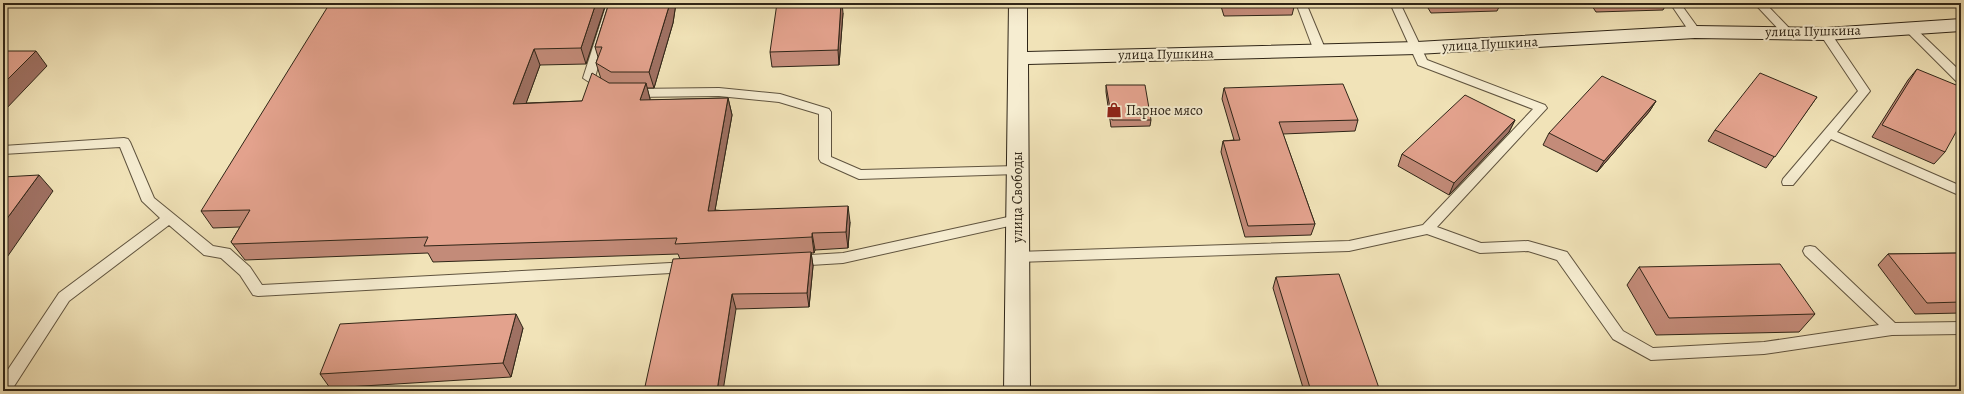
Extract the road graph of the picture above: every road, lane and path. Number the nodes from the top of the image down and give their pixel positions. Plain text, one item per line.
1 (612, 3) edge
2 (1018, 3) edge
3 (1301, 3) edge
4 (1395, 3) edge
5 (1675, 3) edge
6 (1759, 3) edge
7 (1958, 3) edge
8 (1961, 6) edge
9 (1961, 25) edge
10 (1910, 28) junction
11 (1695, 32) junction
12 (1787, 32) junction
13 (1826, 34) junction
14 (1417, 48) junction
15 (1320, 51) junction
16 (1018, 58) junction
17 (1961, 79) edge
18 (1829, 133) junction
19 (3, 150) edge
20 (1017, 170) junction
21 (1788, 182) dead end
22 (1961, 191) edge
23 (169, 218) junction
24 (1017, 220) junction
25 (1427, 229) junction
26 (1810, 251) dead end
27 (1017, 257) junction
28 (780, 262) edge
29 (701, 266) edge
30 (1961, 328) edge
31 (1892, 329) junction
32 (3, 390) edge
33 (1016, 391) edge

1 - 20 lane
2 - 16 street, улица Свободы
3 - 15 lane
4 - 14 lane
5 - 11 lane
6 - 12 lane
7 - 8 lane
9 - 10 street, улица Пушкина
10 - 13 street, улица Пушкина
10 - 17 lane
11 - 12 street, улица Пушкина
11 - 14 street, улица Пушкина
12 - 13 street, улица Пушкина
13 - 18 lane
14 - 15 street, улица Пушкина
14 - 25 lane
15 - 16 street, улица Пушкина
16 - 20 street, улица Свободы
18 - 21 lane
18 - 22 lane
19 - 23 lane
20 - 24 street, улица Свободы
23 - 29 lane
23 - 32 lane
24 - 27 street, улица Свободы
24 - 28 lane
25 - 27 lane
25 - 31 lane
26 - 31 lane
27 - 33 street, улица Свободы
30 - 31 lane

